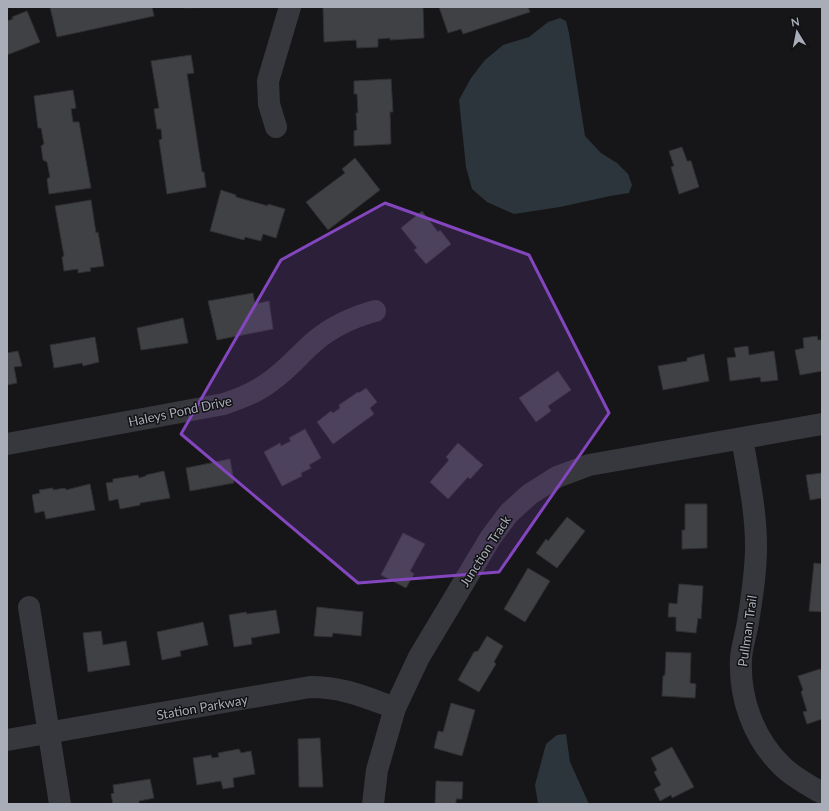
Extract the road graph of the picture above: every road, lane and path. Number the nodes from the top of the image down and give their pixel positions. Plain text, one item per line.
1 (290, 7) edge
2 (276, 127) dead end
3 (375, 311) dead end
4 (822, 424) edge
5 (742, 438) junction
6 (7, 444) edge
7 (29, 607) dead end
8 (395, 708) junction
9 (48, 734) junction
10 (7, 740) edge
11 (822, 793) edge
12 (60, 804) edge
13 (373, 804) edge

1 - 2 street
3 - 6 street, Haleys Pond Drive
4 - 5 street, Junction Track
5 - 8 street, Junction Track
5 - 11 street, Pullman Trail
7 - 9 street
8 - 9 street, Station Parkway
8 - 13 street, Junction Track
9 - 10 street, Station Parkway
9 - 12 street

